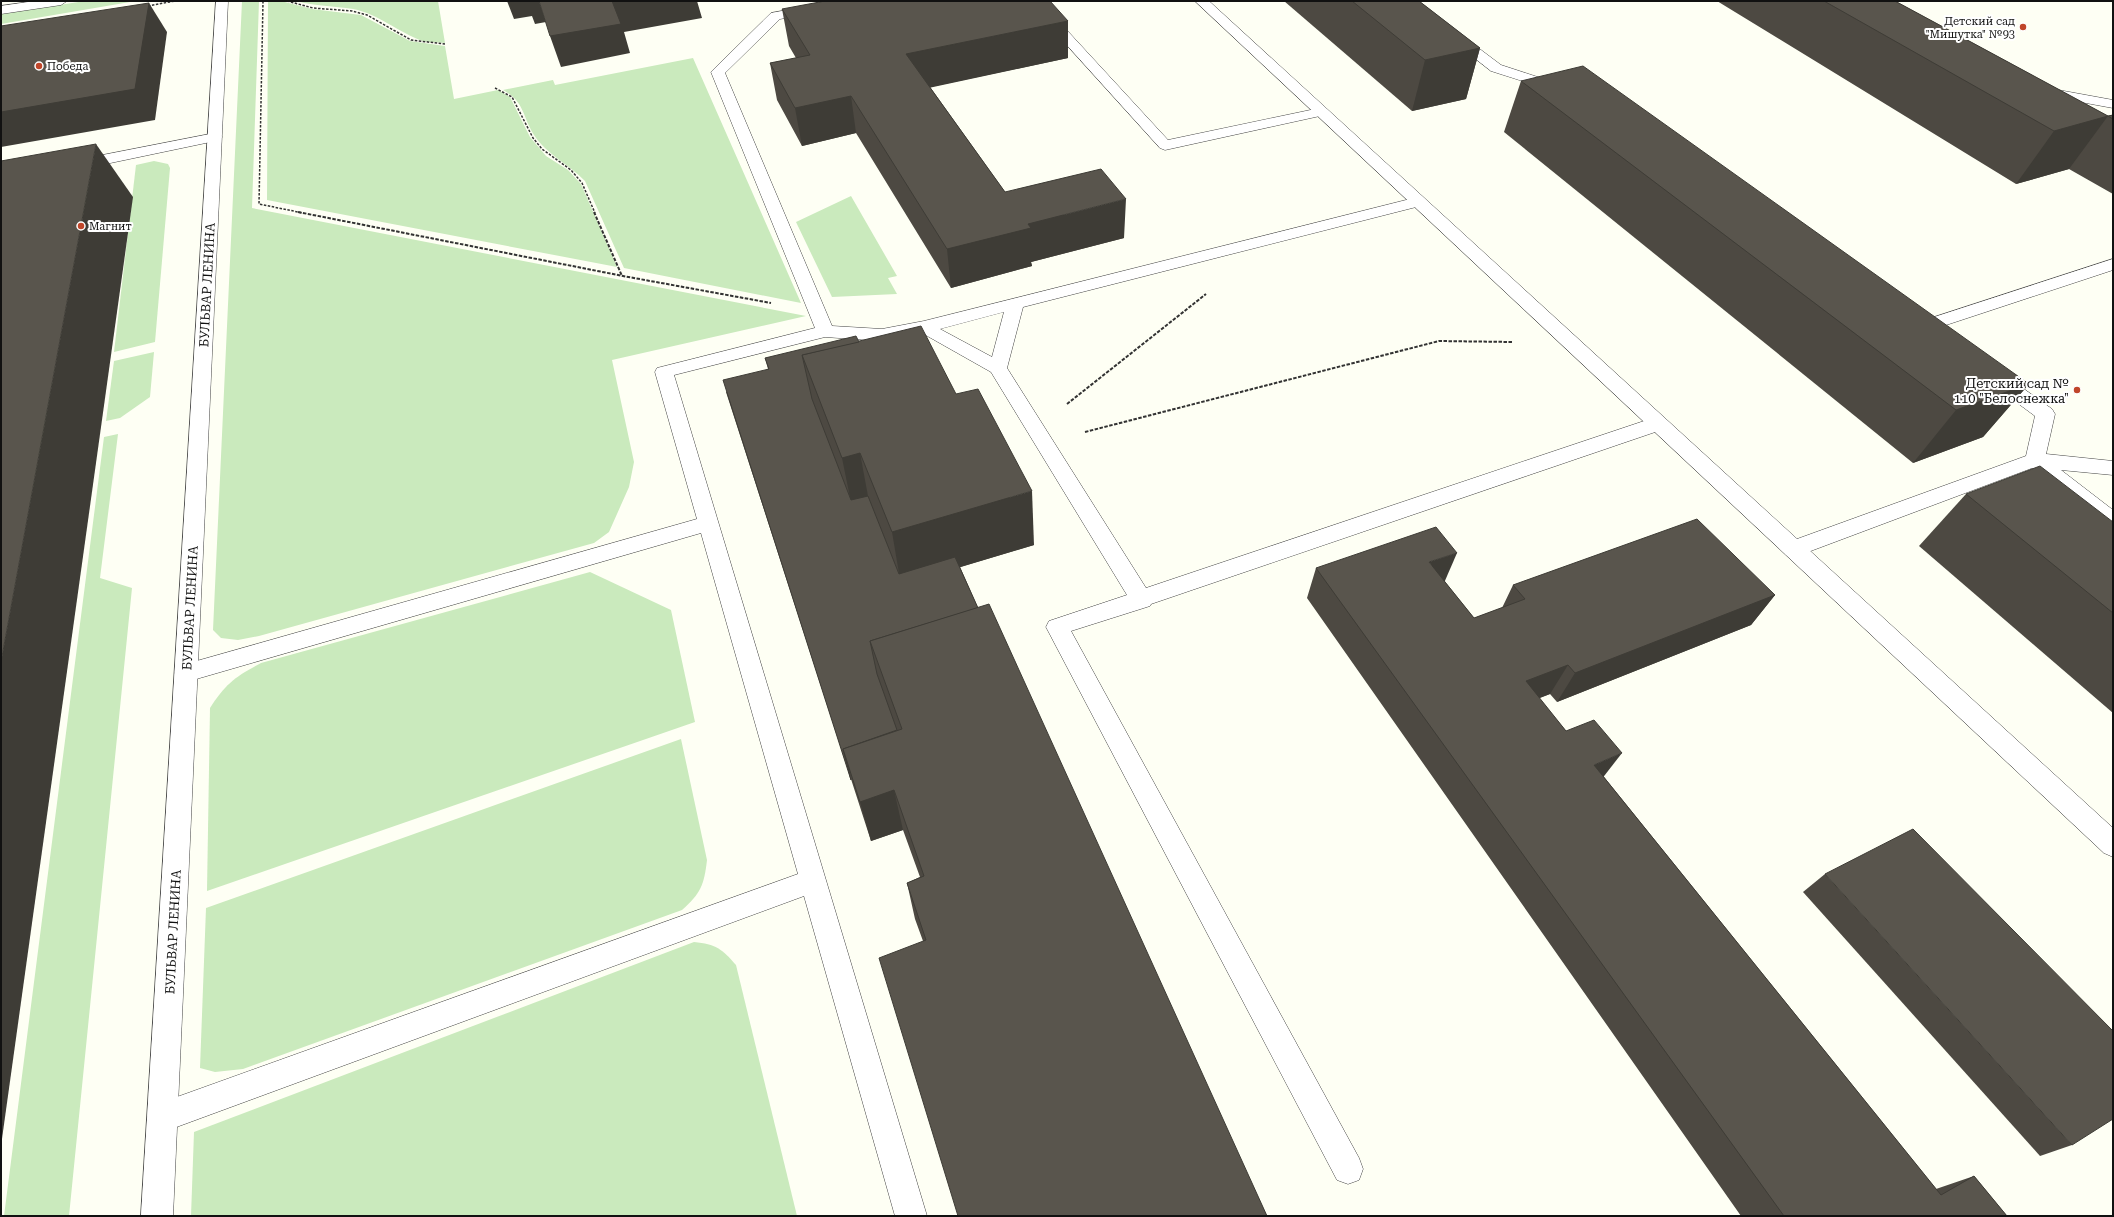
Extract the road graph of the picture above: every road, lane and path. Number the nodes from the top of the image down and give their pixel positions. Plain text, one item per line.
1 (61, 1) edge
2 (149, 1) edge
3 (176, 1) edge
4 (222, 1) edge
5 (262, 1) edge
6 (287, 1) edge
7 (859, 1) edge
8 (1033, 1) edge
9 (1201, 1) edge
10 (1408, 1) edge
11 (1, 10) edge
12 (445, 44) dead end
13 (495, 88) dead end
14 (2030, 88) edge
15 (1576, 94) edge
16 (2113, 104) edge
17 (1320, 112) junction
18 (215, 137) junction
19 (61, 168) edge
20 (1418, 202) junction
21 (1221, 251) junction
22 (2113, 264) edge
23 (622, 276) junction
24 (1015, 304) junction
25 (817, 311) junction
26 (924, 327) junction
27 (825, 331) junction
28 (1944, 340) edge
29 (1572, 344) junction
30 (998, 368) junction
31 (1982, 368) edge
32 (1657, 424) junction
33 (1039, 436) junction
34 (2035, 460) junction
35 (2113, 468) edge
36 (2113, 521) edge
37 (709, 523) junction
38 (1793, 549) junction
39 (1142, 600) junction
40 (186, 673) junction
41 (2113, 845) edge
42 (813, 881) junction
43 (163, 1117) junction
44 (1348, 1169) dead end
45 (157, 1216) edge
46 (911, 1216) edge

1 - 11 street
2 - 3 path
4 - 18 street, БУЛЬВАР ЛЕНИНА
5 - 23 path
6 - 12 path
7 - 25 street
8 - 17 street
9 - 17 street
10 - 15 street
13 - 23 path
14 - 16 street
17 - 20 street
18 - 19 street
18 - 40 street, БУЛЬВАР ЛЕНИНА
20 - 21 street
20 - 29 street
21 - 24 street
21 - 33 path
22 - 28 street
23 - 25 path
24 - 26 street
24 - 30 street
25 - 27 street
26 - 27 street
26 - 30 street
27 - 37 street
29 - 32 street
29 - 33 path
30 - 33 street
31 - 34 street
32 - 38 street
32 - 39 street
33 - 39 street
34 - 35 street
34 - 36 street
34 - 38 street
37 - 40 street
37 - 42 street
38 - 41 street
39 - 44 street
40 - 43 street, БУЛЬВАР ЛЕНИНА
42 - 43 street
42 - 46 street
43 - 45 street, БУЛЬВАР ЛЕНИНА

